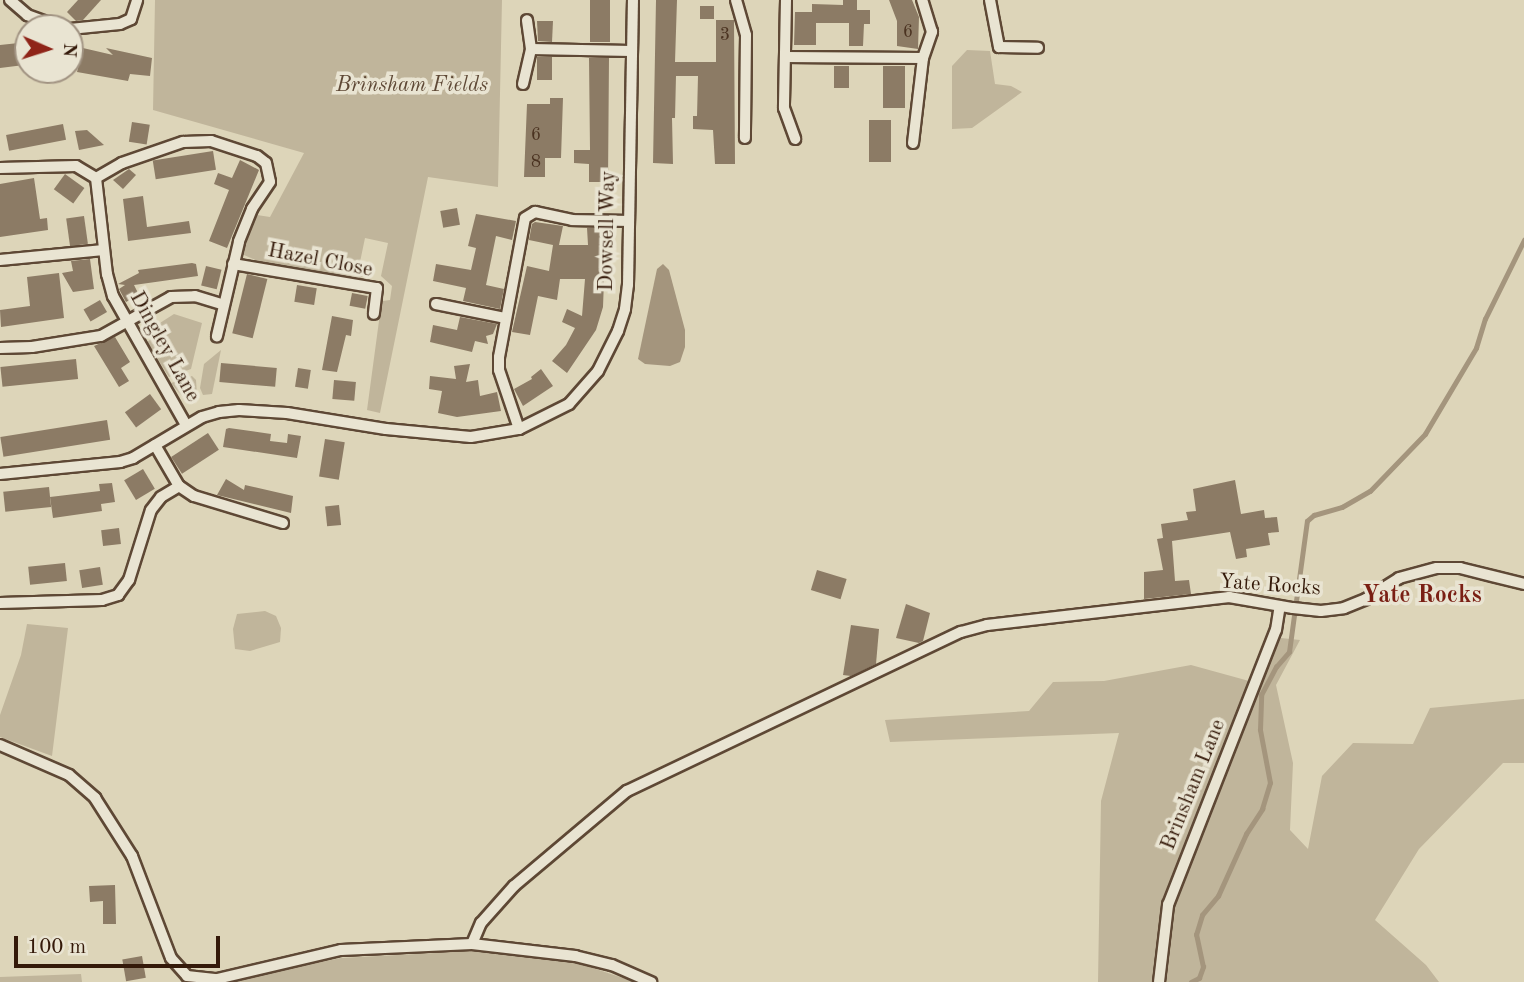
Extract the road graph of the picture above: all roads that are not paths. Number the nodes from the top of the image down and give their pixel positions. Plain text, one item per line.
1 (10, 0) edge
2 (137, 0) edge
3 (633, 0) edge
4 (736, 0) edge
5 (786, 0) edge
6 (922, 0) edge
7 (990, 0) edge
8 (26, 14) edge
9 (527, 20) dead end
10 (84, 28) edge
11 (1038, 48) dead end
12 (531, 49) junction
13 (631, 51) junction
14 (785, 57) junction
15 (923, 58) junction
16 (523, 83) dead end
17 (745, 138) dead end
18 (794, 139) dead end
19 (913, 143) dead end
20 (0, 168) edge
21 (96, 178) junction
22 (628, 220) junction
23 (104, 250) junction
24 (0, 260) edge
25 (233, 264) junction
26 (224, 304) junction
27 (436, 304) dead end
28 (374, 314) dead end
29 (505, 318) junction
30 (125, 322) junction
31 (217, 336) dead end
32 (0, 348) edge
33 (186, 425) junction
34 (519, 429) junction
35 (155, 444) junction
36 (0, 474) edge
37 (179, 486) junction
38 (283, 523) dead end
39 (1524, 584) edge
40 (0, 603) edge
41 (1280, 606) junction
42 (0, 745) edge
43 (472, 944) junction
44 (651, 982) edge
45 (1159, 982) edge

1 - 8 street
2 - 10 street
3 - 13 street, Dowsell Way
4 - 17 street
5 - 14 street
6 - 15 street
7 - 11 street
9 - 12 street
12 - 13 street
12 - 16 street
13 - 22 street, Dowsell Way
14 - 15 street
14 - 18 street
15 - 19 street
20 - 21 street
21 - 23 street, Dingley Lane
21 - 25 street
22 - 29 street
22 - 34 street, Dowsell Way
23 - 24 street
23 - 30 street, Dingley Lane
25 - 26 street
25 - 28 street, Hazel Close
26 - 30 street
26 - 31 street
27 - 29 street
29 - 34 street
30 - 32 street
30 - 33 street, Dingley Lane
33 - 34 street, Dowsell Way
33 - 35 street, Dowsell Way
35 - 36 street, Dowsell Way
35 - 37 street
37 - 38 street
37 - 40 street
39 - 41 street, Yate Rocks
41 - 43 street, Yate Rocks
41 - 45 street, Brinsham Lane
42 - 43 street
43 - 44 street

